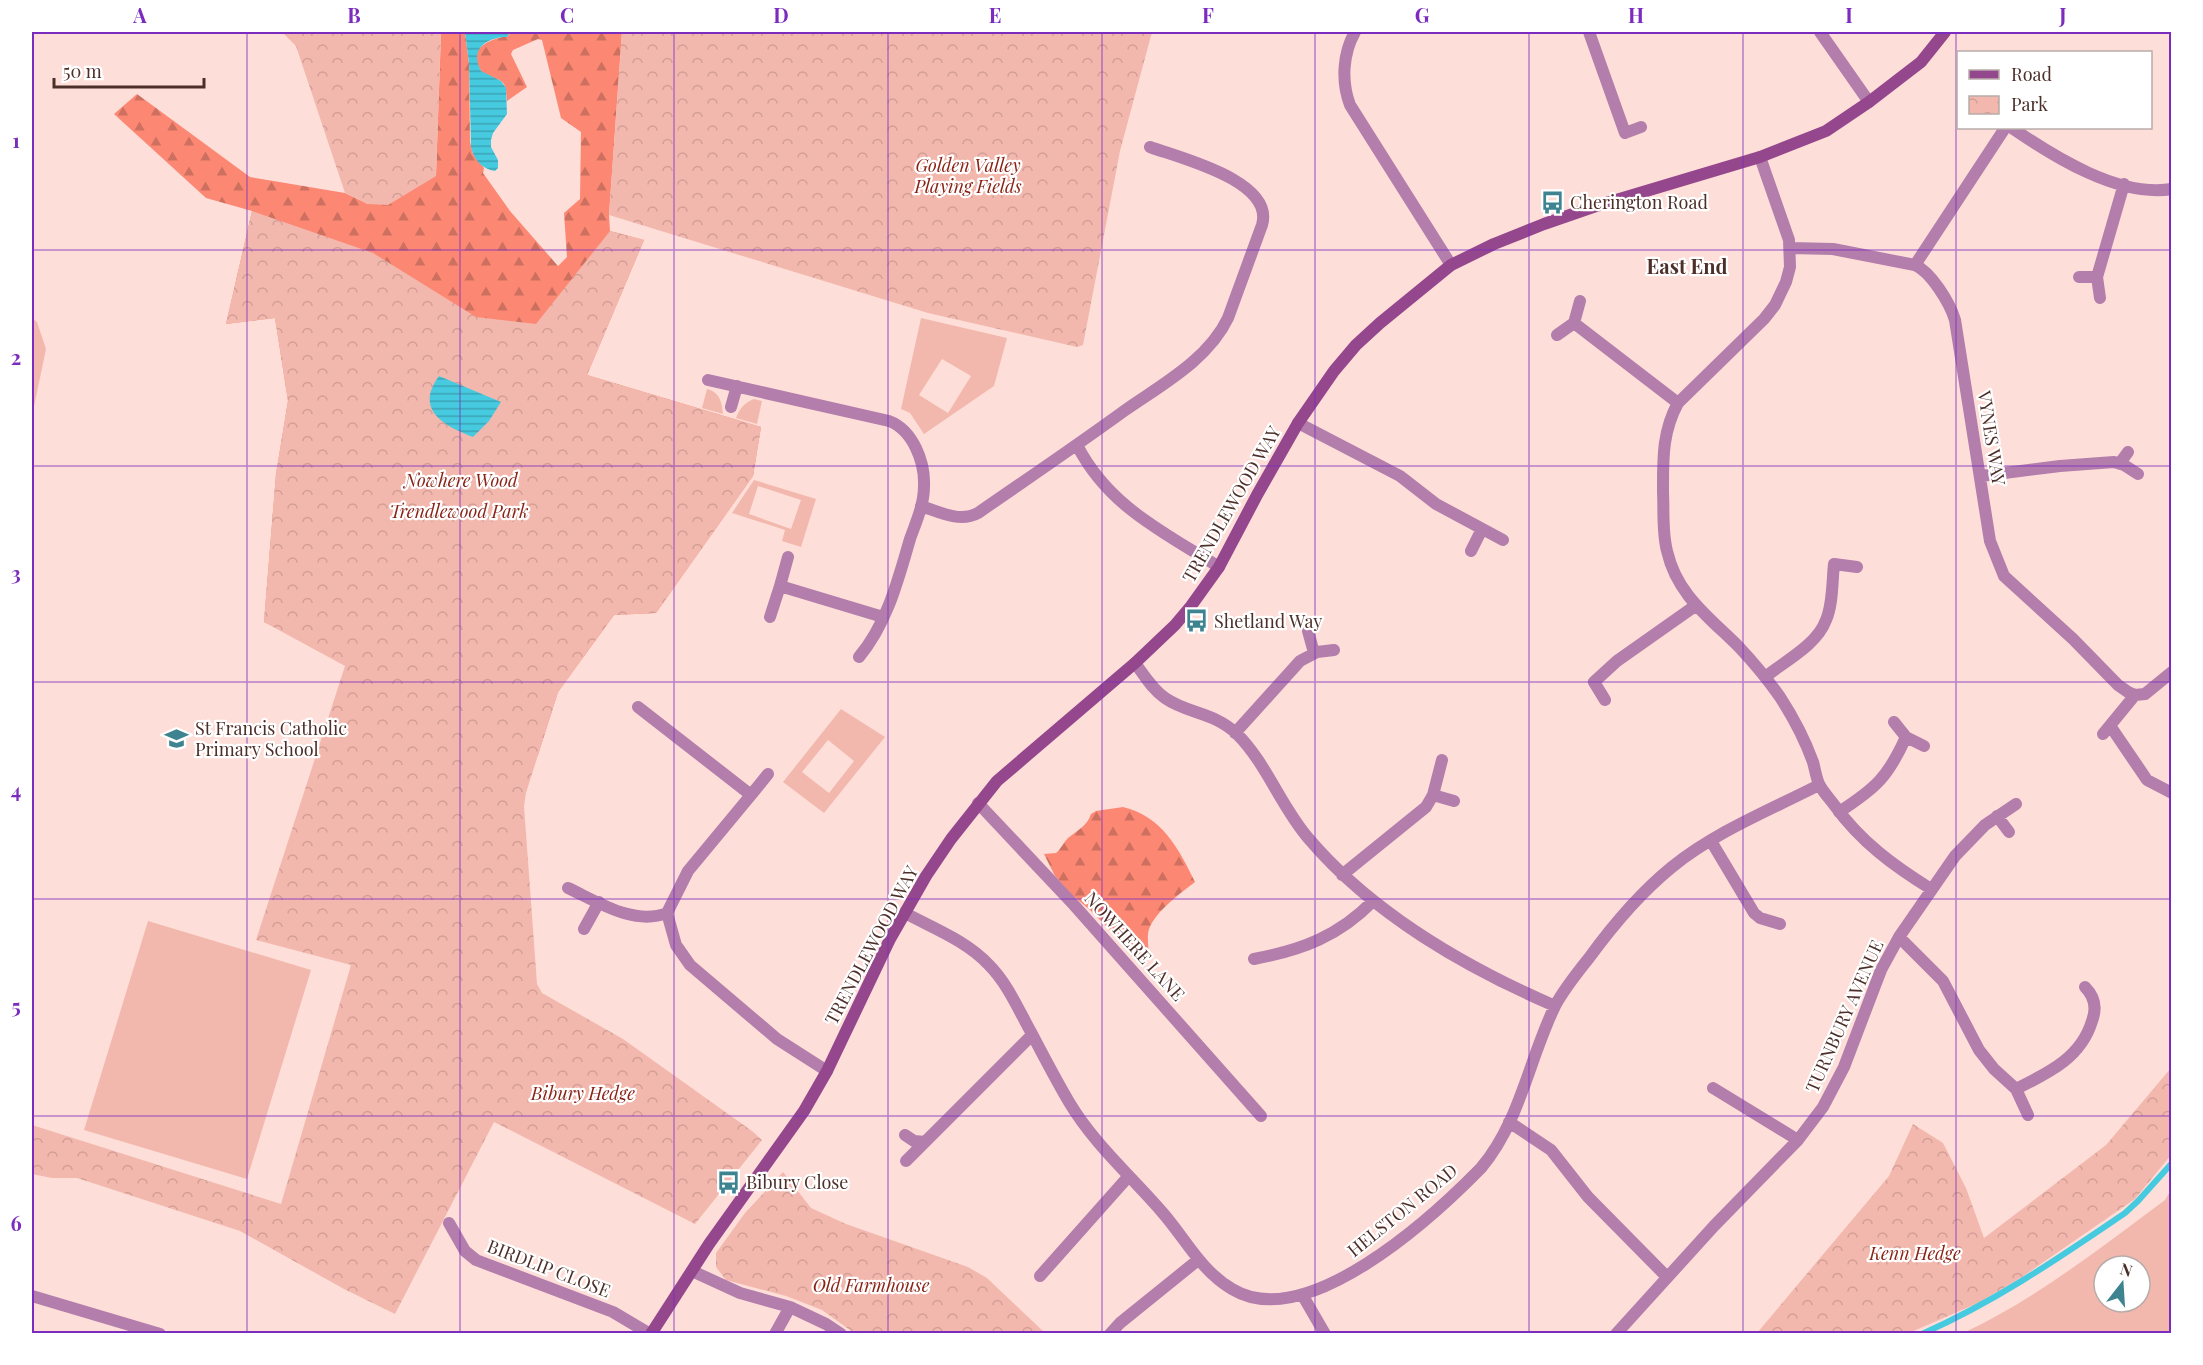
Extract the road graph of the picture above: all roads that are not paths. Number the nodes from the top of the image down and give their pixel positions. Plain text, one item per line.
1 (1355, 32) edge
2 (1589, 32) edge
3 (1820, 32) edge
4 (1946, 32) edge
5 (1869, 102) junction
6 (1641, 127) dead end
7 (2004, 129) edge
8 (2014, 129) edge
9 (1150, 147) dead end
10 (1760, 157) junction
11 (2124, 184) junction
12 (2172, 189) edge
13 (1790, 248) junction
14 (1451, 265) junction
15 (1915, 265) junction
16 (2079, 277) dead end
17 (2097, 278) junction
18 (2100, 298) dead end
19 (1580, 301) dead end
20 (1574, 323) junction
21 (1557, 334) dead end
22 (708, 380) dead end
23 (737, 386) junction
24 (1678, 403) junction
25 (731, 407) dead end
26 (1298, 423) junction
27 (1077, 445) junction
28 (2128, 452) dead end
29 (2120, 463) junction
30 (2138, 474) dead end
31 (1981, 476) junction
32 (921, 506) junction
33 (1482, 529) junction
34 (1503, 540) dead end
35 (1471, 551) dead end
36 (788, 557) dead end
37 (1219, 567) junction
38 (1857, 567) dead end
39 (780, 586) junction
40 (1695, 606) junction
41 (770, 617) dead end
42 (883, 617) junction
43 (1308, 631) dead end
44 (1334, 650) dead end
45 (1314, 653) junction
46 (859, 657) dead end
47 (1135, 663) junction
48 (2172, 672) edge
49 (1765, 676) junction
50 (2136, 695) junction
51 (1605, 700) dead end
52 (638, 707) dead end
53 (1894, 722) dead end
54 (1235, 733) junction
55 (1906, 737) junction
56 (1924, 746) dead end
57 (1442, 760) dead end
58 (768, 774) dead end
59 (1820, 785) junction
60 (2172, 793) edge
61 (751, 795) junction
62 (1433, 795) junction
63 (1454, 801) dead end
64 (978, 803) junction
65 (2016, 804) dead end
66 (1839, 812) junction
67 (1997, 816) junction
68 (2009, 832) dead end
69 (1711, 841) junction
70 (1342, 876) junction
71 (568, 888) dead end
72 (1931, 889) junction
73 (1373, 901) junction
74 (599, 902) junction
75 (905, 912) junction
76 (667, 913) junction
77 (1780, 924) dead end
78 (584, 929) dead end
79 (1899, 937) junction
80 (1254, 959) dead end
81 (2085, 987) dead end
82 (1555, 1006) junction
83 (1032, 1035) junction
84 (827, 1071) junction
85 (1713, 1088) dead end
86 (2016, 1089) junction
87 (2028, 1115) dead end
88 (1261, 1116) dead end
89 (1509, 1122) junction
90 (905, 1135) dead end
91 (1798, 1140) junction
92 (925, 1142) junction
93 (906, 1161) dead end
94 (1128, 1177) junction
95 (449, 1223) dead end
96 (1198, 1260) junction
97 (692, 1271) junction
98 (1040, 1276) dead end
99 (1666, 1277) junction
100 (32, 1296) edge
101 (1303, 1296) junction
102 (790, 1307) junction
103 (160, 1334) edge
104 (650, 1334) edge
105 (775, 1334) edge
106 (841, 1334) edge
107 (1110, 1334) edge
108 (1325, 1334) edge
109 (1616, 1334) edge

1 - 14 street
2 - 6 street
3 - 5 street
4 - 5 street, TRENDLEWOOD WAY
5 - 10 street, TRENDLEWOOD WAY
7 - 15 street
8 - 11 street
9 - 27 street
10 - 13 street
10 - 14 street, TRENDLEWOOD WAY
11 - 12 street
11 - 17 street
13 - 15 street
13 - 24 street
14 - 26 street, TRENDLEWOOD WAY
15 - 31 street, VYNES WAY
16 - 17 street
17 - 18 street
19 - 20 street
20 - 21 street
20 - 24 street
22 - 23 street
23 - 25 street
23 - 32 street
24 - 40 street
26 - 33 street
26 - 37 street, TRENDLEWOOD WAY
27 - 32 street
27 - 37 street
28 - 29 street
29 - 30 street
29 - 31 street
31 - 50 street, VYNES WAY
32 - 42 street
33 - 34 street
33 - 35 street
36 - 39 street
37 - 47 street, TRENDLEWOOD WAY
38 - 49 street
39 - 41 street
39 - 42 street
40 - 49 street
40 - 51 street
42 - 46 street
43 - 45 street
44 - 45 street
45 - 54 street
47 - 54 street
47 - 64 street, TRENDLEWOOD WAY
48 - 50 street
49 - 59 street
50 - 60 street
52 - 61 street
53 - 55 street
54 - 70 street
55 - 56 street
55 - 66 street
57 - 62 street
58 - 61 street
59 - 66 street
59 - 69 street, HELSTON ROAD
61 - 76 street
62 - 63 street
62 - 70 street
64 - 75 street, TRENDLEWOOD WAY
64 - 88 street, NOWHERE LANE
65 - 67 street, TURNBURY AVENUE
66 - 72 street
67 - 68 street
67 - 72 street, TURNBURY AVENUE
69 - 77 street
69 - 82 street, HELSTON ROAD
70 - 73 street
71 - 74 street
72 - 79 street, TURNBURY AVENUE
73 - 80 street
73 - 82 street
74 - 76 street
74 - 78 street
75 - 83 street, HELSTON ROAD
75 - 84 street, TRENDLEWOOD WAY
76 - 84 street
79 - 86 street
79 - 91 street, TURNBURY AVENUE
81 - 86 street
82 - 89 street, HELSTON ROAD
83 - 92 street
83 - 94 street, HELSTON ROAD
84 - 97 street, TRENDLEWOOD WAY
85 - 91 street
86 - 87 street
89 - 99 street
89 - 101 street, HELSTON ROAD
90 - 92 street
91 - 99 street, TURNBURY AVENUE
92 - 93 street
94 - 96 street, HELSTON ROAD
94 - 98 street
95 - 104 street, BIRDLIP CLOSE
96 - 101 street, HELSTON ROAD
96 - 107 street
97 - 102 street
97 - 104 street, TRENDLEWOOD WAY
99 - 109 street, TURNBURY AVENUE
100 - 103 street
101 - 108 street
102 - 105 street
102 - 106 street

